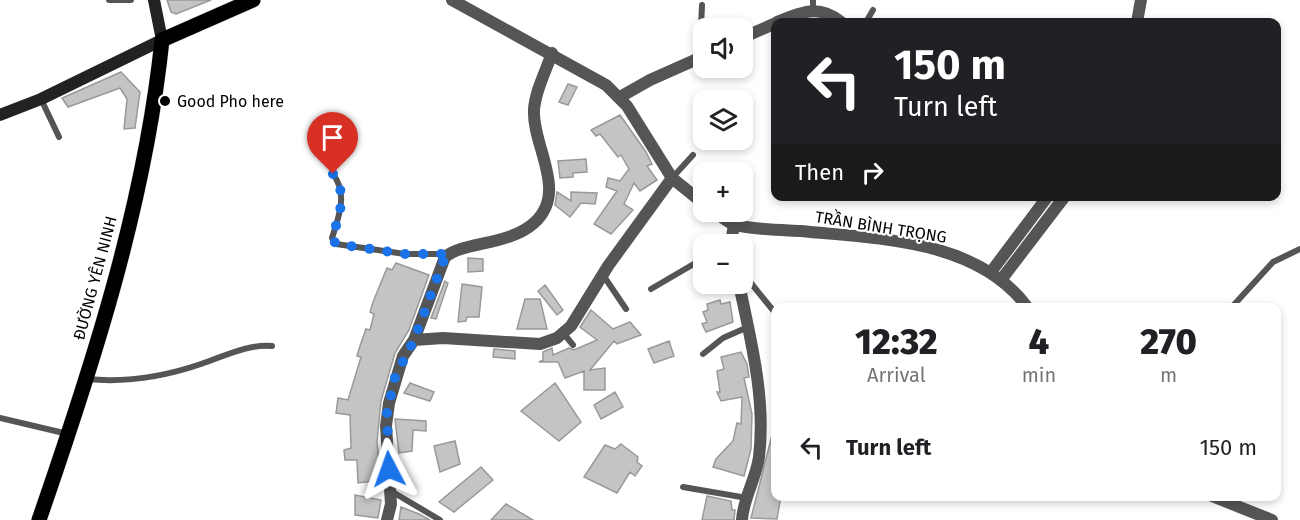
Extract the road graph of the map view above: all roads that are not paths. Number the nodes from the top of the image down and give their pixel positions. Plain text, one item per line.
1 (109, 0) edge
2 (131, 0) edge
3 (154, 0) edge
4 (253, 0) edge
5 (453, 0) edge
6 (1141, 0) edge
7 (702, 5) dead end
8 (813, 5) edge
9 (873, 10) dead end
10 (701, 18) edge
11 (786, 18) edge
12 (835, 18) edge
13 (868, 18) edge
14 (1138, 18) edge
15 (771, 25) edge
16 (753, 33) edge
17 (162, 40) junction
18 (552, 53) junction
19 (693, 61) edge
20 (620, 97) junction
21 (41, 99) junction
22 (0, 115) edge
23 (59, 137) dead end
24 (693, 155) dead end
25 (333, 174) dead end
26 (672, 178) junction
27 (693, 195) edge
28 (1045, 201) edge
29 (1061, 201) edge
30 (731, 222) edge
31 (734, 224) junction
32 (732, 234) edge
33 (1300, 249) edge
34 (449, 254) junction
35 (693, 264) edge
36 (603, 274) junction
37 (996, 276) junction
38 (753, 286) edge
39 (651, 289) dead end
40 (741, 294) edge
41 (1024, 303) edge
42 (1236, 303) edge
43 (771, 308) edge
44 (626, 309) dead end
45 (748, 327) junction
46 (564, 334) junction
47 (414, 340) junction
48 (573, 345) dead end
49 (272, 346) dead end
50 (703, 354) dead end
51 (87, 379) junction
52 (0, 418) edge
53 (69, 434) junction
54 (683, 487) dead end
55 (390, 491) junction
56 (747, 498) junction
57 (1224, 501) edge
58 (39, 520) edge
59 (387, 520) edge
60 (440, 520) edge
61 (742, 520) edge
62 (1272, 520) edge

1 - 2 lane
3 - 17 main road
4 - 17 main road
5 - 18 street
6 - 14 street
7 - 10 lane
8 - 11 street
8 - 12 street
9 - 13 lane
15 - 16 street
17 - 21 main road
17 - 51 main road, ĐƯỜNG YÊN NINH
18 - 20 street
18 - 34 street
19 - 20 street
20 - 26 street
21 - 22 main road
21 - 23 lane
24 - 26 lane
25 - 34 lane
26 - 27 street
26 - 36 street
28 - 37 street
29 - 37 street
30 - 31 street, TRẦN BÌNH TRỌNG
31 - 32 street
31 - 37 street, TRẦN BÌNH TRỌNG
33 - 42 lane
34 - 47 street
35 - 39 lane
36 - 44 lane
36 - 46 street
37 - 41 street, TRẦN BÌNH TRỌNG
38 - 43 lane
40 - 45 street
45 - 50 lane
45 - 56 street
46 - 47 street
46 - 48 lane
47 - 55 street
49 - 51 lane
51 - 53 main road, ĐƯỜNG YÊN NINH
52 - 53 lane
53 - 58 main road, ĐƯỜNG YÊN NINH
54 - 56 lane
55 - 59 street
55 - 60 lane
56 - 61 street
57 - 62 street

